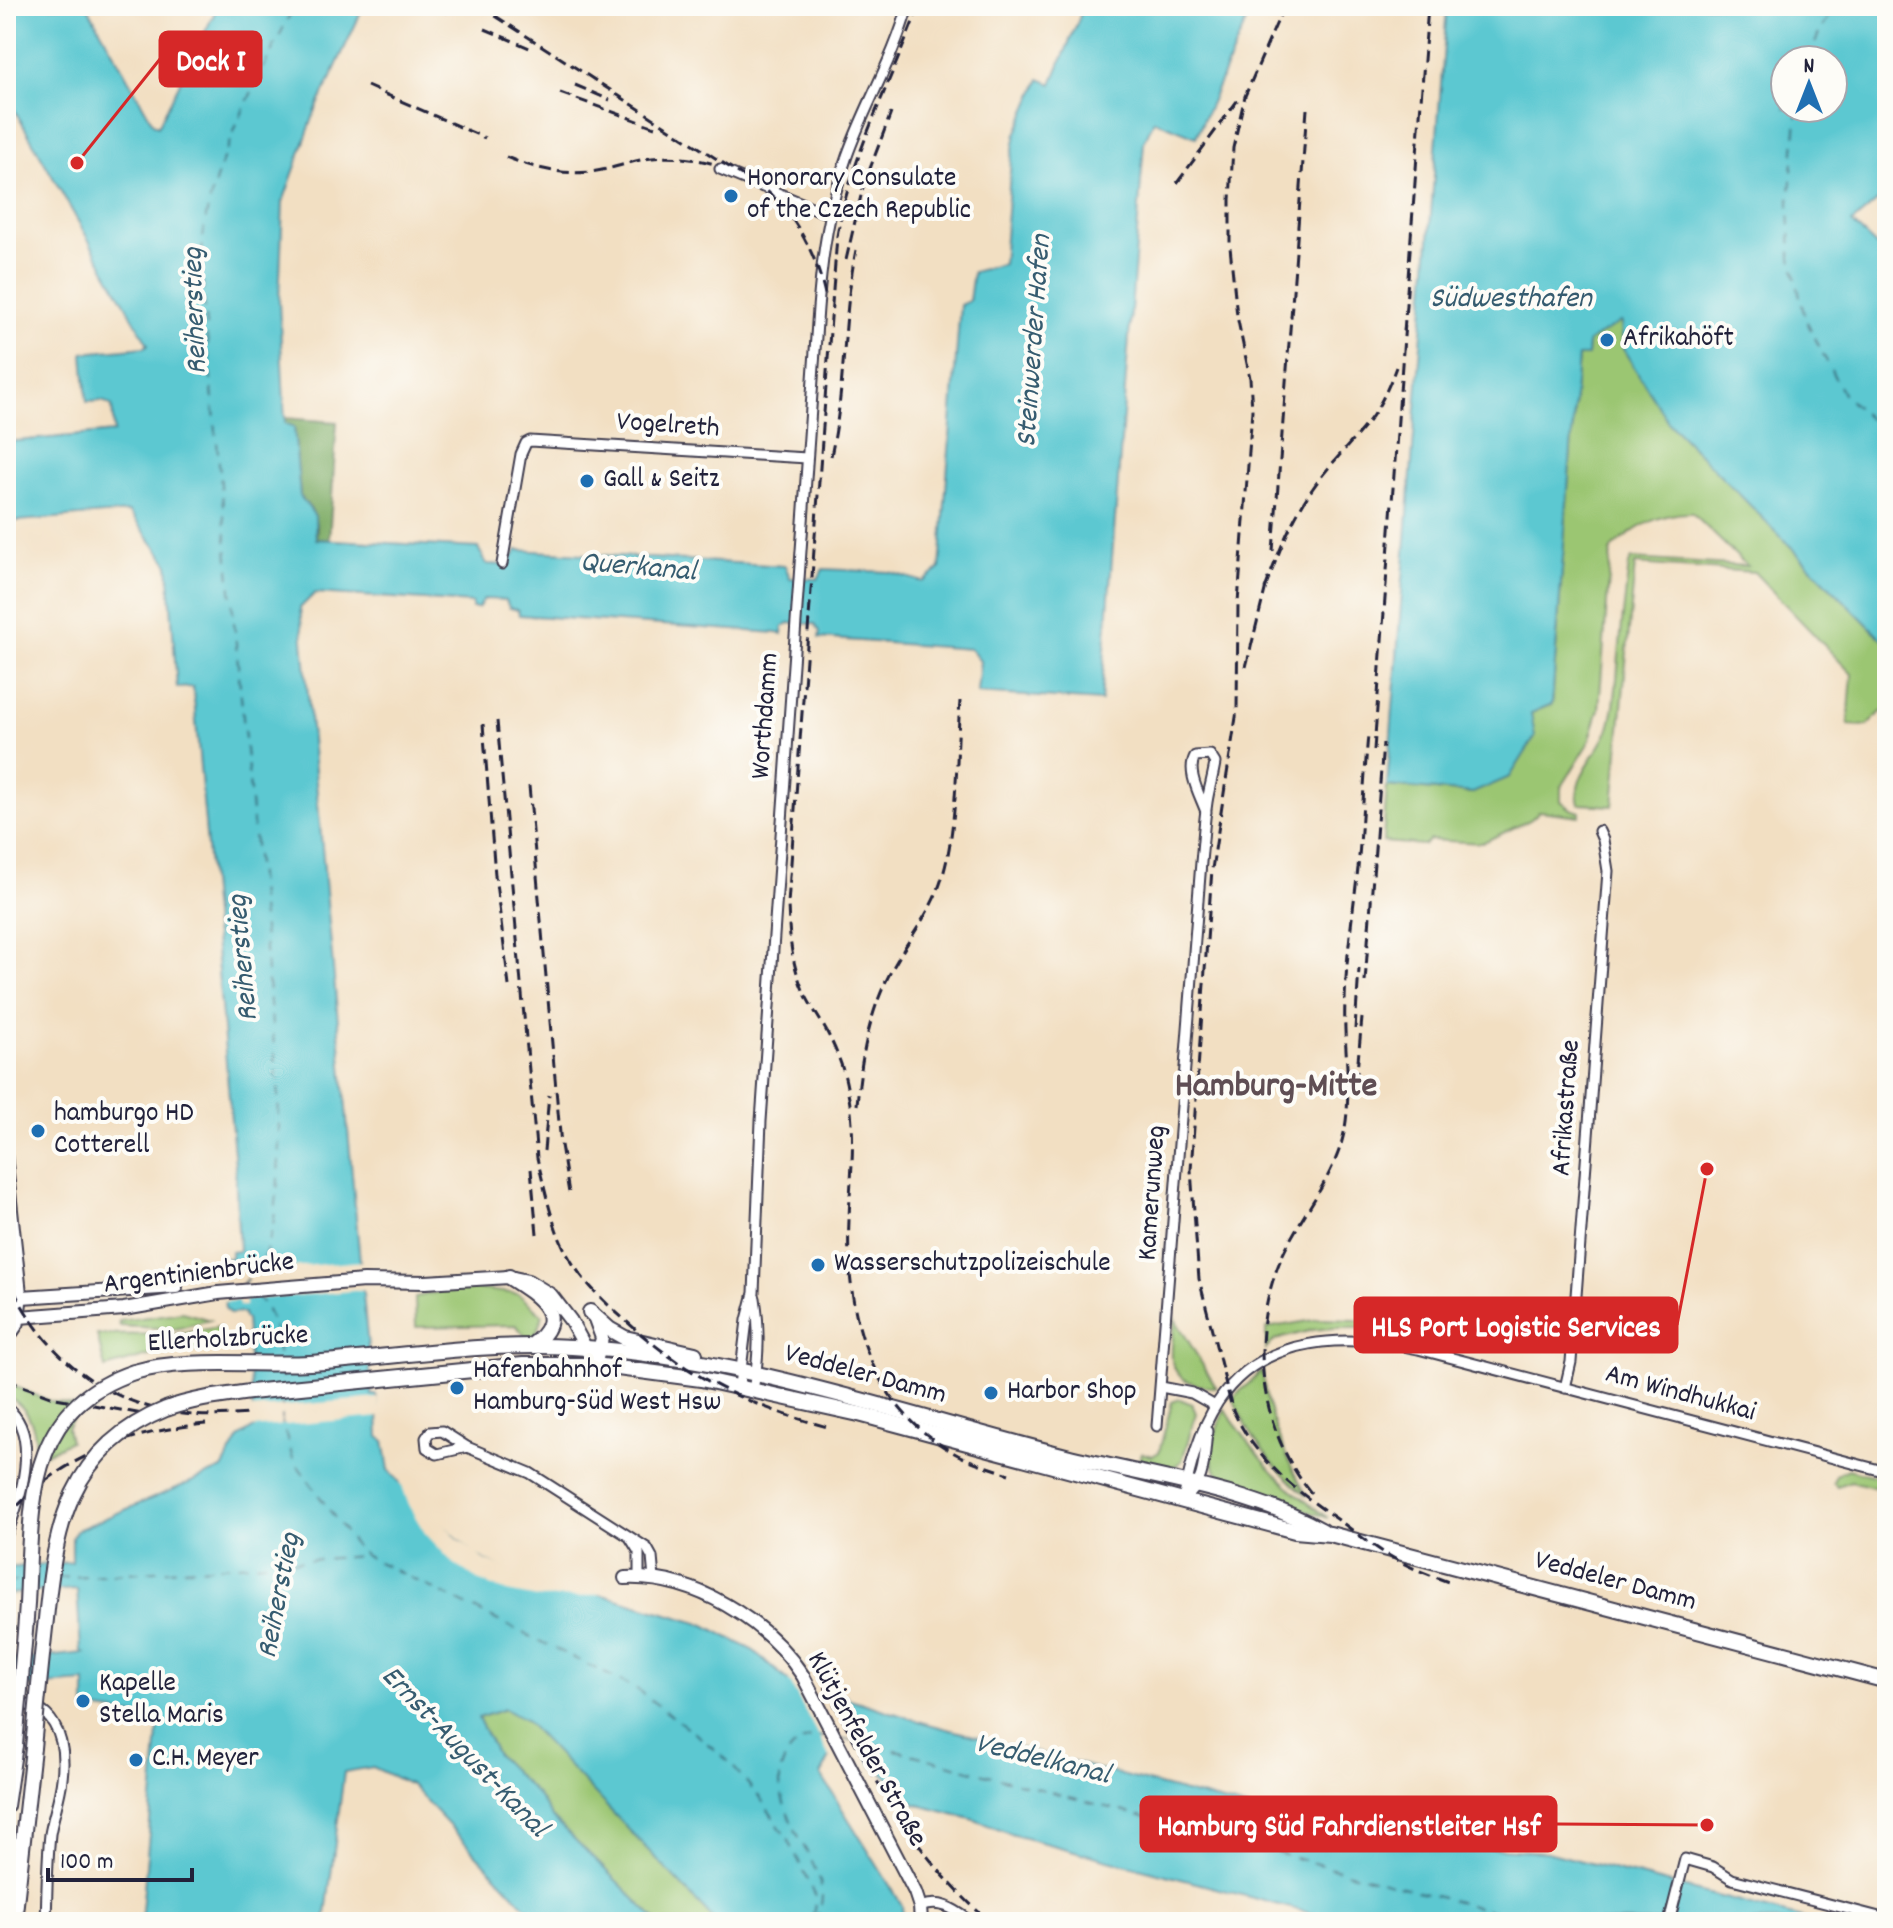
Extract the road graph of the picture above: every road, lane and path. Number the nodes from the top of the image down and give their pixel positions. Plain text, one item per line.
1 (908, 6) edge
2 (720, 169) dead end
3 (828, 214) junction
4 (807, 458) junction
5 (502, 564) dead end
6 (1206, 812) junction
7 (1599, 831) dead end
8 (6, 1150) edge
9 (509, 1277) junction
10 (176, 1287) dead end
11 (754, 1293) junction
12 (15, 1298) edge
13 (590, 1312) joint
14 (6, 1316) edge
15 (20, 1317) junction
16 (6, 1343) edge
17 (531, 1346) junction
18 (593, 1348) junction
19 (373, 1358) joint
20 (595, 1365) junction
21 (721, 1366) junction
22 (749, 1372) junction
23 (375, 1380) joint
24 (1161, 1387) junction
25 (746, 1388) junction
26 (1565, 1388) junction
27 (1215, 1406) junction
28 (6, 1407) edge
29 (1157, 1426) dead end
30 (467, 1447) dead end
31 (1887, 1472) edge
32 (1192, 1486) junction
33 (1183, 1500) junction
34 (1330, 1534) junction
35 (6, 1536) edge
36 (631, 1539) junction
37 (625, 1578) dead end
38 (639, 1578) junction
39 (654, 1579) junction
40 (1887, 1681) edge
41 (6, 1704) edge
42 (6, 1806) edge
43 (6, 1841) edge
44 (23, 1844) junction
45 (920, 1907) junction
46 (1887, 1919) edge
47 (14, 1922) edge
48 (46, 1922) edge
49 (921, 1922) edge
50 (972, 1922) edge
51 (1669, 1922) edge

1 - 3 street, Worthdamm
2 - 3 street
3 - 4 street, Worthdamm
4 - 5 street, Vogelreth
4 - 11 street, Worthdamm
6 - 6 street, Kamerunweg
6 - 24 street, Kamerunweg
7 - 26 street, Afrikastraße
8 - 12 street
9 - 15 street, Argentinienbrücke
9 - 17 main road
9 - 18 street
10 - 12 street, Argentinienbrücke
11 - 22 street, Worthdamm
11 - 22 street, Worthdamm
12 - 14 street
12 - 15 street
13 - 18 street
13 - 21 main road
14 - 15 street, Argentinienbrücke
15 - 16 street
17 - 18 main road, Veddeler Damm
17 - 19 main road, Veddeler Damm
18 - 20 street
18 - 21 main road, Veddeler Damm
19 - 42 main road, Ellerholzbrücke, bridge
20 - 23 main road, Veddeler Damm
20 - 25 main road, Veddeler Damm
21 - 22 main road, Veddeler Damm
22 - 25 street, Worthdamm
22 - 25 street, Worthdamm
22 - 32 main road, Veddeler Damm
23 - 44 main road, Ellerholzbrücke, bridge
24 - 27 street
24 - 29 street, Kamerunweg
25 - 33 main road, Veddeler Damm
26 - 27 street, Am Windhukkai
26 - 31 street, Am Windhukkai
27 - 32 street, Am Windhukkai
28 - 35 street
30 - 36 street
32 - 33 street
32 - 34 main road, Veddeler Damm
33 - 34 main road, Veddeler Damm
34 - 40 main road, Veddeler Damm
36 - 38 street
36 - 39 street
37 - 38 street, Klütjenfelder Straße
38 - 39 street, Klütjenfelder Straße
39 - 45 street, Klütjenfelder Straße
41 - 48 street
43 - 44 street
44 - 47 main road, Ellerholzbrücke
45 - 49 street, Klütjenfelder Straße
45 - 50 street
46 - 51 street

